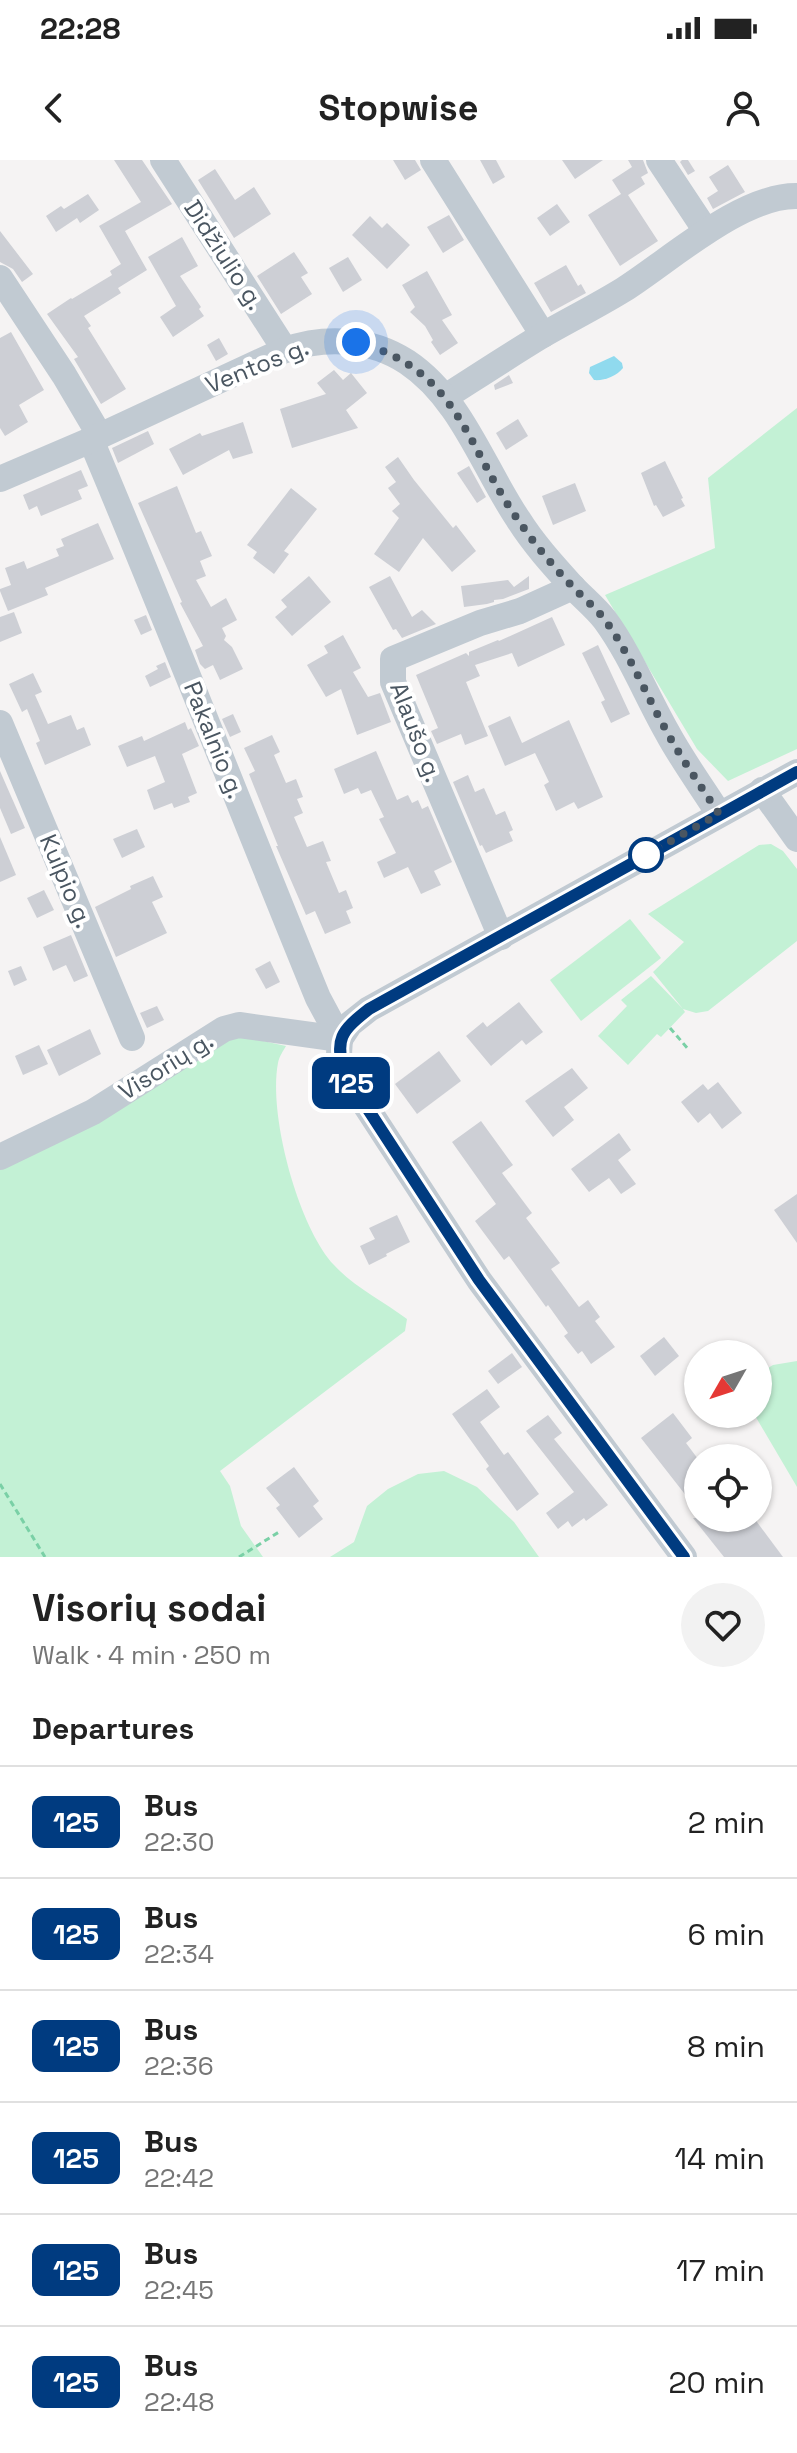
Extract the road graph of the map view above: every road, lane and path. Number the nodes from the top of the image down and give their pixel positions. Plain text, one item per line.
1 (163, 160) edge
2 (433, 160) edge
3 (659, 160) edge
4 (797, 196) edge
5 (706, 231) junction
6 (0, 278) edge
7 (543, 335) junction
8 (285, 350) junction
9 (445, 397) junction
10 (95, 438) junction
11 (0, 479) edge
12 (573, 587) junction
13 (0, 723) edge
14 (797, 772) edge
15 (762, 790) junction
16 (719, 814) junction
17 (797, 839) edge
18 (501, 937) junction
19 (670, 1028) dead end
20 (132, 1038) dead end
21 (340, 1039) junction
22 (689, 1050) dead end
23 (0, 1157) edge
24 (0, 1484) edge
25 (279, 1532) dead end
26 (45, 1557) edge
27 (239, 1557) edge
28 (684, 1557) edge

1 - 8 street, Didžiulio g.
2 - 7 street
3 - 5 street
4 - 5 street
5 - 7 street
6 - 10 street, Pakalnio g.
7 - 9 street
8 - 9 street, Ventos g.
8 - 10 street, Ventos g.
9 - 12 street, Ventos g.
10 - 11 street, Ventos g.
10 - 21 street, Pakalnio g.
12 - 16 street, Ventos g.
12 - 18 street, Alaušo g.
13 - 20 street, Kulpio g.
14 - 15 street
15 - 16 street
15 - 17 street
16 - 18 street
18 - 21 street
19 - 22 path
21 - 23 street, Visorių g.
21 - 28 street, Pakalnio g.
24 - 26 path
25 - 27 path

